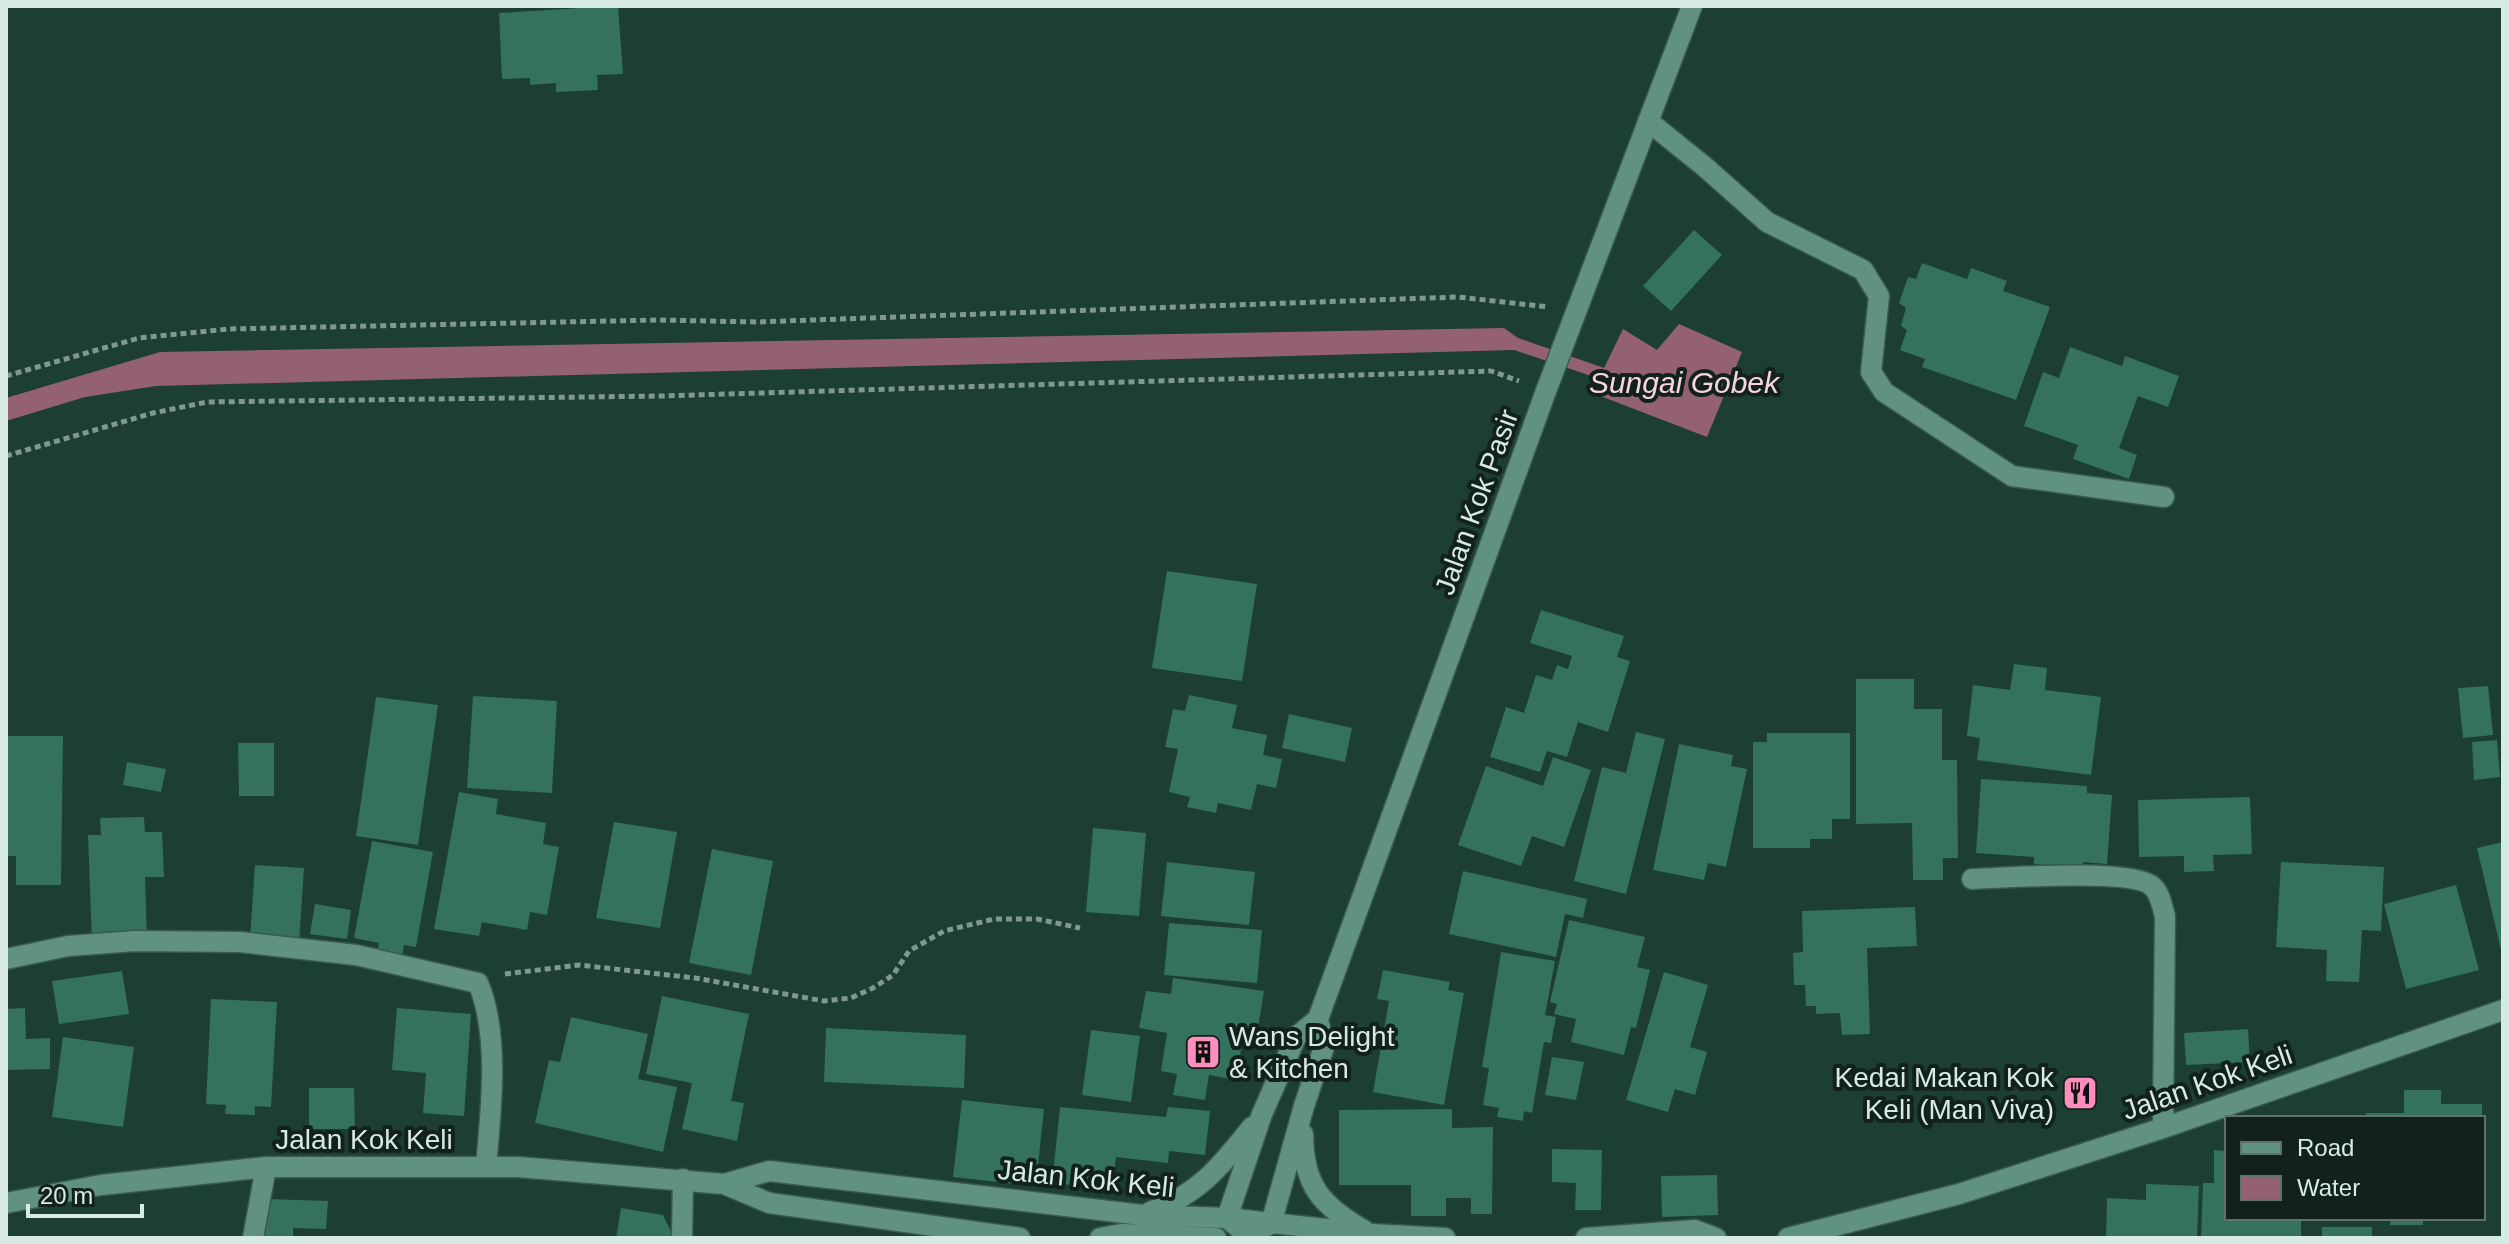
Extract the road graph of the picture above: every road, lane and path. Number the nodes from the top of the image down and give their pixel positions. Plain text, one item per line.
1 (1692, 6) edge
2 (1648, 121) junction
3 (1577, 311) junction
4 (6, 376) edge
5 (1546, 391) junction
6 (6, 456) edge
7 (2164, 497) dead end
8 (1972, 879) dead end
9 (1080, 928) dead end
10 (6, 959) edge
11 (478, 983) junction
12 (2503, 1010) edge
13 (1318, 1019) junction
14 (1304, 1106) junction
15 (1262, 1114) junction
16 (2163, 1128) junction
17 (486, 1166) junction
18 (266, 1167) junction
19 (683, 1179) junction
20 (724, 1184) junction
21 (6, 1203) edge
22 (1142, 1215) junction
23 (1227, 1218) junction
24 (1252, 1234) edge
25 (1372, 1234) junction
26 (253, 1238) edge
27 (682, 1238) edge
28 (1020, 1238) edge
29 (1100, 1238) edge
30 (1216, 1238) edge
31 (1445, 1238) edge
32 (1586, 1238) edge
33 (1716, 1238) edge
34 (1788, 1238) edge

1 - 2 street, Jalan Kok Pasir
2 - 3 street, Jalan Kok Pasir
2 - 7 street
3 - 4 path
3 - 5 street, Jalan Kok Pasir
5 - 6 path
5 - 13 street, Jalan Kok Pasir
8 - 16 street
9 - 11 path
10 - 11 street
11 - 17 street
12 - 16 street, Jalan Kok Keli
13 - 14 street, Jalan Kok Pasir
13 - 15 street, Jalan Kok Pasir
14 - 24 street, Jalan Kok Pasir
14 - 25 street
15 - 22 street
15 - 23 street, Jalan Kok Pasir
16 - 34 street, Jalan Kok Keli
17 - 18 street, Jalan Kok Keli
17 - 19 street, Jalan Kok Keli
18 - 21 street, Jalan Kok Keli
18 - 26 street
19 - 20 street, Jalan Kok Keli
19 - 27 street
20 - 22 street, Jalan Kok Keli
20 - 28 street, Jalan Kok Keli
22 - 23 street, Jalan Kok Keli
23 - 24 street
24 - 25 street
25 - 31 street
29 - 30 street
32 - 33 street

